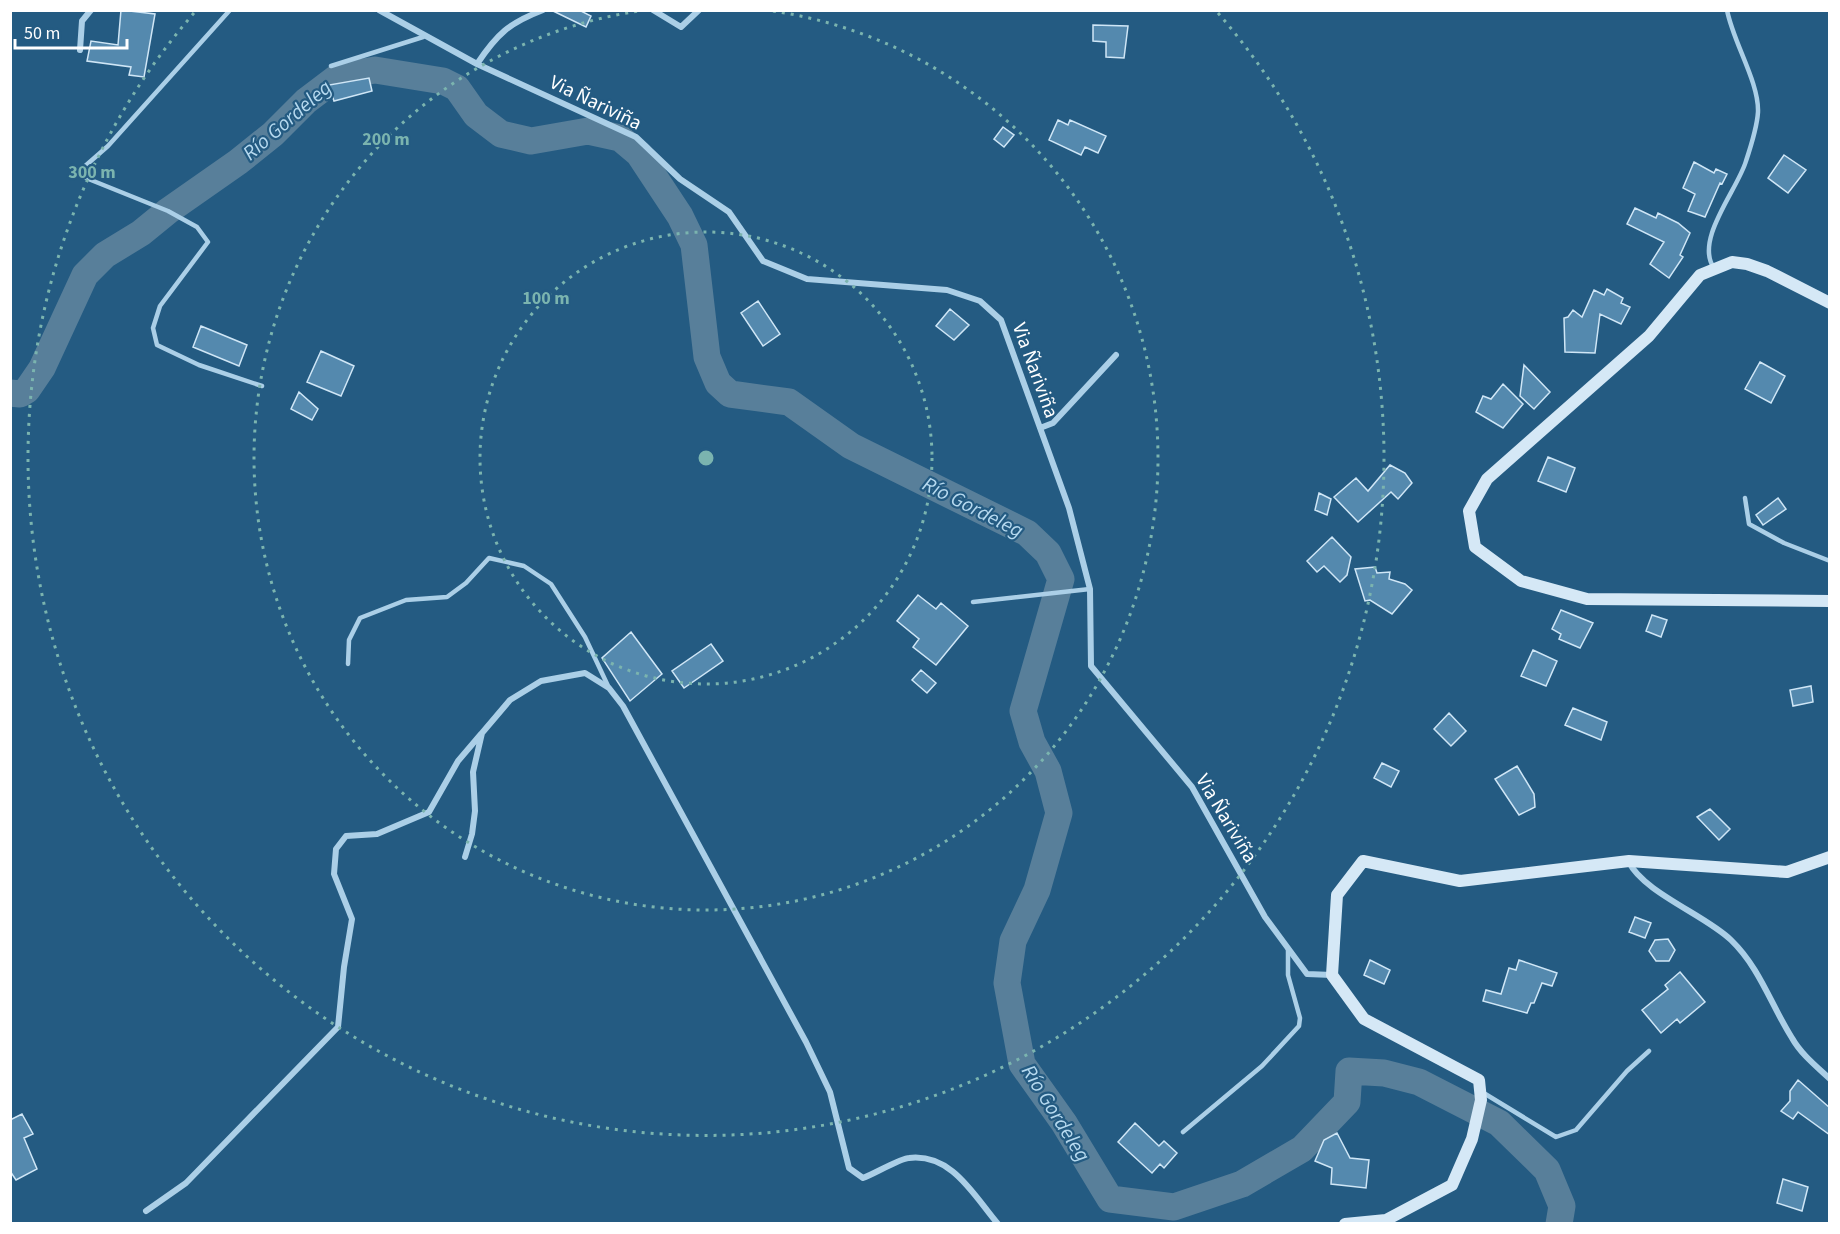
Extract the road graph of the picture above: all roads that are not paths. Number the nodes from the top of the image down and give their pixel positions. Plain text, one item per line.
1 (91, 10) edge
2 (230, 10) edge
3 (379, 10) edge
4 (543, 10) edge
5 (653, 10) edge
6 (699, 10) edge
7 (1727, 10) edge
8 (423, 37) junction
9 (80, 50) dead end
10 (477, 64) junction
11 (331, 66) dead end
12 (1714, 268) junction
13 (1830, 303) edge
14 (1116, 355) dead end
15 (262, 386) dead end
16 (1040, 428) junction
17 (1745, 498) dead end
18 (1830, 561) edge
19 (1090, 589) junction
20 (1827, 598) edge
21 (973, 602) dead end
22 (348, 664) dead end
23 (609, 688) junction
24 (482, 734) junction
25 (1830, 856) edge
26 (465, 857) dead end
27 (1629, 861) junction
28 (1288, 948) junction
29 (1332, 975) junction
30 (1649, 1051) dead end
31 (1830, 1079) edge
32 (1480, 1095) junction
33 (1183, 1132) dead end
34 (146, 1211) dead end
35 (998, 1224) edge
36 (1345, 1224) edge

1 - 9 street
2 - 15 lane
3 - 8 street, Via Ñariviña
4 - 10 street
5 - 6 street
7 - 12 lane
8 - 10 street, Via Ñariviña
8 - 11 lane
10 - 16 street, Via Ñariviña
12 - 13 street
12 - 20 street
14 - 16 street
16 - 19 street, Via Ñariviña
17 - 18 lane
19 - 21 lane
19 - 28 street, Via Ñariviña
22 - 23 lane
23 - 24 street
23 - 35 street
24 - 26 street
24 - 34 street
25 - 27 street
27 - 29 street
27 - 31 street
28 - 29 street, Via Ñariviña
28 - 33 lane
29 - 32 street
30 - 32 lane
32 - 36 street

